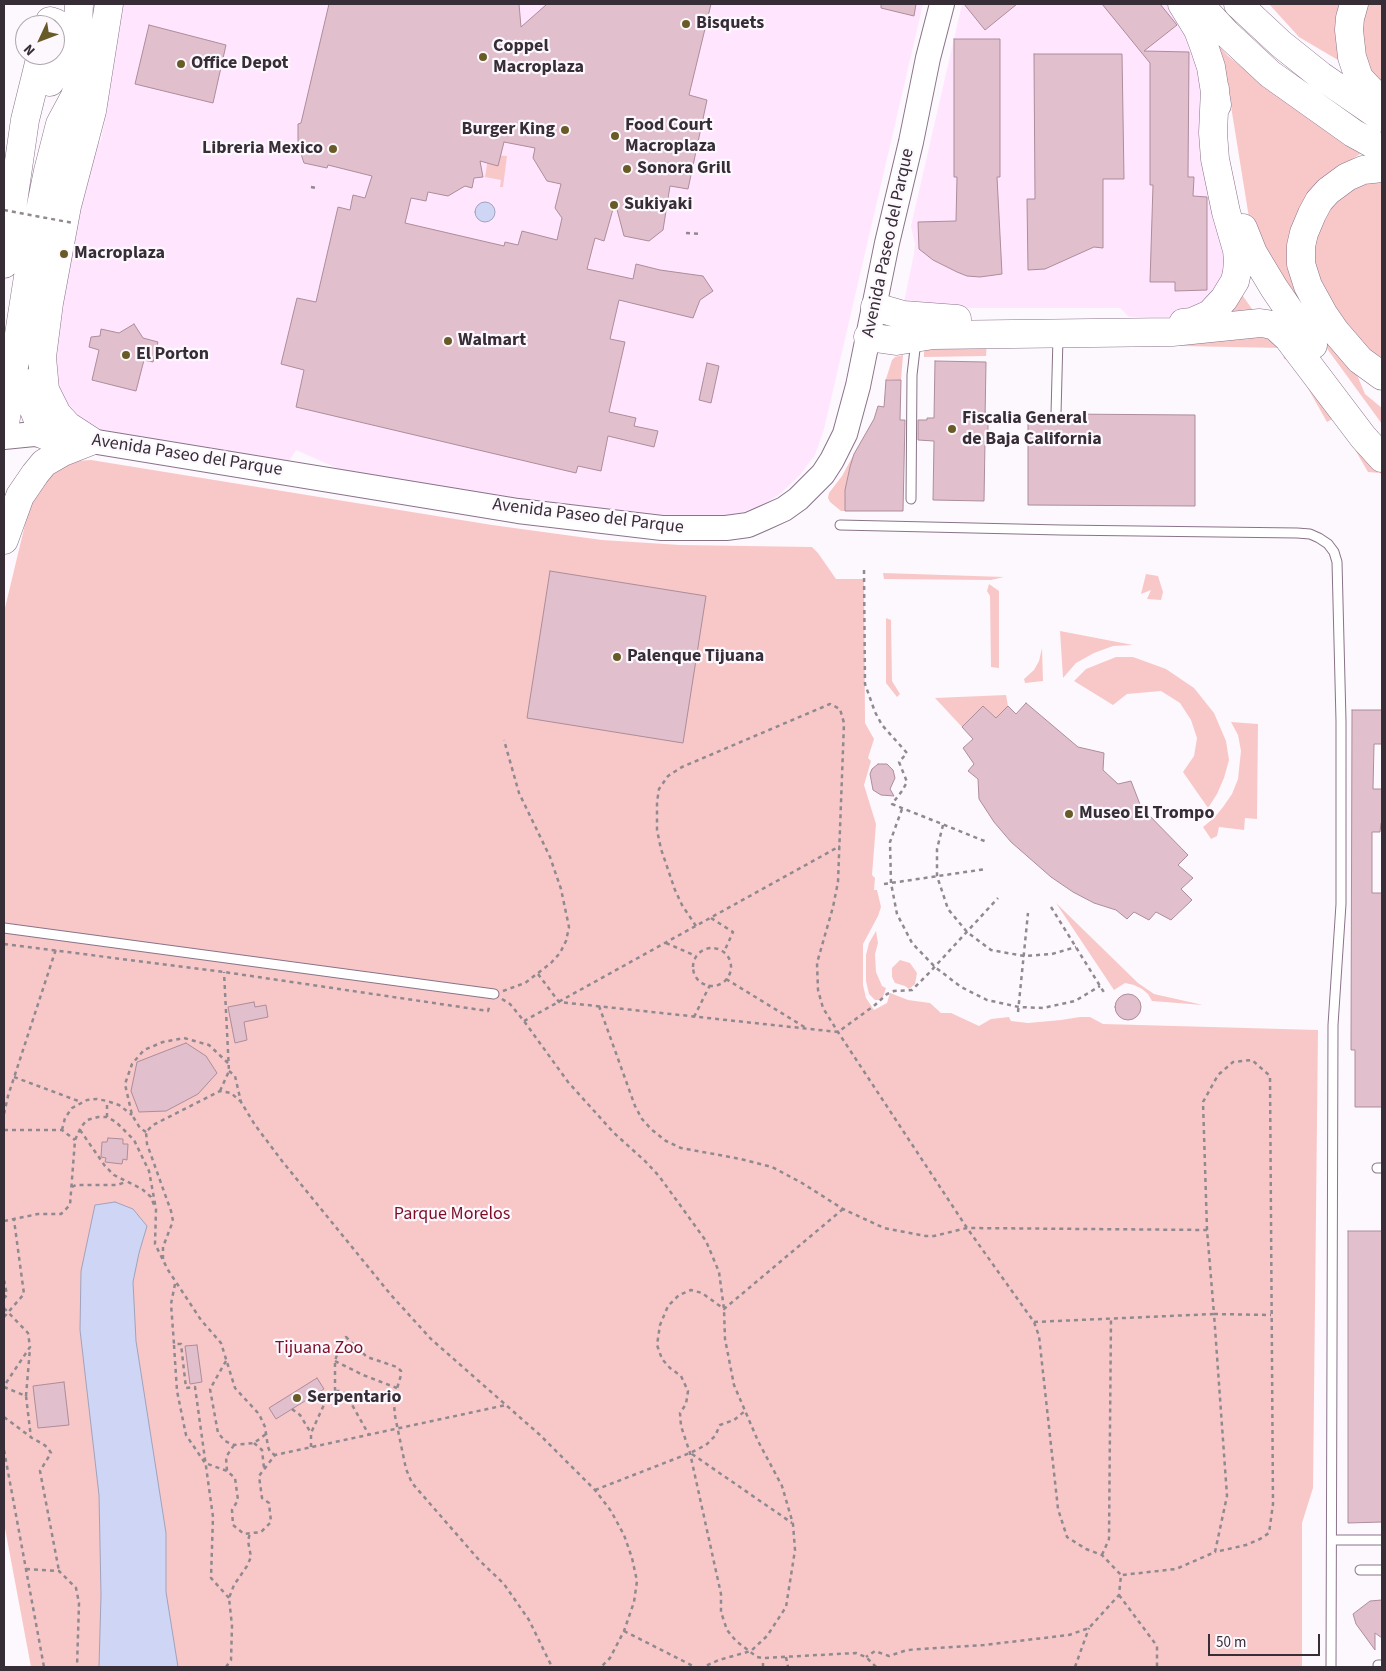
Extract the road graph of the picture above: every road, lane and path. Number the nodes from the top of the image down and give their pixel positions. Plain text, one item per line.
1 (79, 4) edge
2 (97, 4) edge
3 (109, 4) edge
4 (942, 4) edge
5 (1182, 4) edge
6 (1199, 4) edge
7 (1238, 4) edge
8 (1354, 4) edge
9 (39, 65) edge
10 (54, 65) edge
11 (1214, 89) junction
12 (75, 96) junction
13 (1382, 102) edge
14 (1382, 118) edge
15 (25, 120) junction
16 (1382, 149) edge
17 (1382, 168) edge
18 (311, 187) dead end
19 (317, 188) dead end
20 (43, 197) junction
21 (4, 200) edge
22 (4, 210) edge
23 (73, 223) dead end
24 (686, 233) dead end
25 (700, 234) dead end
26 (4, 264) edge
27 (875, 307) junction
28 (1058, 328) junction
29 (922, 336) junction
30 (868, 337) junction
31 (1378, 380) edge
32 (1056, 414) dead end
33 (4, 427) edge
34 (39, 434) junction
35 (1382, 438) edge
36 (91, 441) junction
37 (1382, 458) edge
38 (911, 499) dead end
39 (840, 525) dead end
40 (4, 540) edge
41 (864, 570) dead end
42 (504, 740) dead end
43 (902, 808) junction
44 (943, 824) junction
45 (987, 842) dead end
46 (840, 846) junction
47 (986, 869) dead end
48 (937, 876) junction
49 (891, 883) junction
50 (884, 884) dead end
51 (998, 898) dead end
52 (1051, 907) dead end
53 (1028, 912) dead end
54 (711, 918) junction
55 (696, 926) junction
56 (4, 928) edge
57 (967, 932) junction
58 (58, 936) junction
59 (666, 943) junction
60 (4, 944) edge
61 (1076, 947) junction
62 (56, 950) junction
63 (724, 952) junction
64 (696, 956) junction
65 (1024, 956) junction
66 (935, 967) junction
67 (224, 972) junction
68 (538, 974) junction
69 (726, 979) junction
70 (710, 985) junction
71 (1100, 986) junction
72 (494, 994) junction
73 (1105, 994) dead end
74 (559, 1002) junction
75 (599, 1006) junction
76 (1018, 1007) junction
77 (1018, 1012) dead end
78 (694, 1017) junction
79 (524, 1021) junction
80 (808, 1029) junction
81 (838, 1032) junction
82 (228, 1063) junction
83 (229, 1071) junction
84 (14, 1077) junction
85 (220, 1091) junction
86 (107, 1101) junction
87 (81, 1102) junction
88 (241, 1102) junction
89 (4, 1114) edge
90 (132, 1115) junction
91 (107, 1117) junction
92 (4, 1130) edge
93 (62, 1130) junction
94 (80, 1130) junction
95 (146, 1132) junction
96 (75, 1140) junction
97 (126, 1182) junction
98 (72, 1187) junction
99 (156, 1209) junction
100 (842, 1209) junction
101 (14, 1220) junction
102 (4, 1221) edge
103 (967, 1228) junction
104 (1207, 1230) junction
105 (163, 1261) junction
106 (4, 1280) edge
107 (176, 1282) junction
108 (4, 1298) edge
109 (4, 1308) edge
110 (724, 1309) junction
111 (8, 1312) junction
112 (1214, 1314) junction
113 (1271, 1315) junction
114 (4, 1317) edge
115 (1110, 1318) junction
116 (1034, 1322) junction
117 (174, 1344) junction
118 (30, 1347) junction
119 (226, 1361) junction
120 (335, 1361) junction
121 (4, 1386) edge
122 (397, 1388) junction
123 (335, 1390) junction
124 (26, 1396) junction
125 (506, 1405) junction
126 (292, 1409) dead end
127 (745, 1411) junction
128 (4, 1417) edge
129 (399, 1428) junction
130 (311, 1433) junction
131 (266, 1434) junction
132 (369, 1435) junction
133 (32, 1438) junction
134 (254, 1443) junction
135 (234, 1445) junction
136 (312, 1447) junction
137 (4, 1450) edge
138 (690, 1453) junction
139 (275, 1455) junction
140 (205, 1463) junction
141 (264, 1470) junction
142 (227, 1471) junction
143 (595, 1490) junction
144 (793, 1524) junction
145 (250, 1533) junction
146 (1332, 1540) junction
147 (1382, 1540) edge
148 (1215, 1552) junction
149 (1102, 1555) junction
150 (26, 1569) junction
151 (1360, 1570) dead end
152 (1382, 1570) edge
153 (59, 1571) junction
154 (1121, 1575) junction
155 (1119, 1595) junction
156 (229, 1598) junction
157 (1088, 1628) junction
158 (624, 1631) junction
159 (751, 1651) junction
160 (786, 1657) junction
161 (866, 1657) junction
162 (763, 1658) junction
163 (44, 1667) edge
164 (77, 1667) edge
165 (226, 1667) edge
166 (552, 1667) edge
167 (601, 1667) edge
168 (695, 1667) edge
169 (703, 1667) edge
170 (763, 1667) edge
171 (788, 1667) edge
172 (876, 1667) edge
173 (1075, 1667) edge
174 (1157, 1667) edge
175 (1331, 1667) edge

1 - 12 main road
2 - 12 main road
3 - 36 main road
4 - 27 main road, Avenida Paseo del Parque
5 - 11 main road
6 - 16 main road
7 - 14 main road
8 - 13 main road
9 - 15 main road
10 - 20 main road
11 - 28 main road
11 - 35 main road
12 - 20 main road
12 - 34 main road
15 - 21 main road
15 - 26 main road
17 - 31 main road
18 - 19 path
20 - 33 main road
22 - 23 path, bridge
24 - 25 path
27 - 28 main road
27 - 30 main road, Avenida Paseo del Parque
28 - 29 main road
28 - 32 lane
28 - 37 main road
29 - 30 main road
29 - 38 lane
30 - 36 main road, Avenida Paseo del Parque
33 - 34 main road, Avenida Paseo del Parque
34 - 36 main road, Avenida Paseo del Parque
36 - 40 main road
39 - 146 lane
41 - 43 path
42 - 68 path
43 - 44 path
43 - 49 path
44 - 45 path
44 - 48 path
46 - 54 path
46 - 55 path
46 - 81 path
47 - 48 path
48 - 49 path
48 - 57 path
49 - 50 path
49 - 66 path
51 - 57 path
52 - 61 path
53 - 65 path
54 - 55 path
54 - 63 path
55 - 59 path
56 - 58 lane
57 - 65 path
57 - 66 path
58 - 62 path
58 - 72 lane
59 - 64 path
59 - 74 path
60 - 62 path
61 - 65 path
61 - 71 path
62 - 67 path
62 - 84 path
63 - 64 path
63 - 69 path
64 - 70 path
65 - 76 path
66 - 76 path
66 - 81 path
67 - 72 path
67 - 82 path
68 - 72 path
68 - 74 path
69 - 70 path
69 - 80 path
70 - 78 path
71 - 73 path
71 - 76 path
72 - 79 path
74 - 75 path
74 - 79 path
75 - 78 path
75 - 100 path
76 - 77 path
78 - 80 path
79 - 110 path
80 - 81 path
81 - 103 path
82 - 83 path
82 - 90 path
83 - 85 path
83 - 88 path
84 - 87 path
84 - 89 path
85 - 88 path
85 - 95 path
86 - 87 path
86 - 90 path
86 - 91 path
87 - 93 path
88 - 125 path
90 - 95 path
91 - 94 path
91 - 99 path
92 - 93 path
93 - 96 path
94 - 96 path
94 - 97 path
95 - 105 path
96 - 98 path
97 - 98 path
97 - 99 path
98 - 101 path
99 - 105 path
100 - 103 path
100 - 110 path
101 - 102 path
101 - 111 path
103 - 104 path
103 - 116 path
104 - 112 path
104 - 113 path
105 - 107 path
106 - 108 path
107 - 117 path
107 - 119 path
109 - 111 path
110 - 127 path
110 - 138 path
111 - 114 path
111 - 118 path
112 - 113 path
112 - 115 path
112 - 148 path
113 - 148 path
115 - 116 path
115 - 149 path
116 - 149 path
117 - 140 path
117 - 140 path
118 - 121 path
118 - 124 path
119 - 131 path
119 - 135 path
120 - 122 path
120 - 122 path
120 - 123 path
121 - 124 path
122 - 129 path
123 - 130 path
123 - 132 path
124 - 133 path
125 - 129 path
125 - 143 path
126 - 130 path
127 - 138 path
127 - 144 path
128 - 133 path
129 - 132 path
129 - 166 path
130 - 136 path
131 - 134 path
131 - 139 path
132 - 136 path
133 - 153 path
134 - 135 path
134 - 141 path
135 - 142 path
136 - 139 path
137 - 150 path
138 - 143 path
138 - 144 path
138 - 159 path
139 - 141 path
140 - 142 path
140 - 156 path
141 - 145 path
142 - 145 path
143 - 158 path
144 - 159 path
145 - 156 path
146 - 147 lane
146 - 175 lane
148 - 154 path
149 - 154 path
150 - 153 path
150 - 163 path
151 - 152 lane
153 - 164 path
154 - 155 path
155 - 157 path
155 - 174 path
156 - 165 path
157 - 161 path
157 - 173 path
158 - 167 path
158 - 168 path
159 - 162 path
159 - 169 path
160 - 161 path
160 - 162 path
160 - 171 path
161 - 172 path
162 - 170 path

